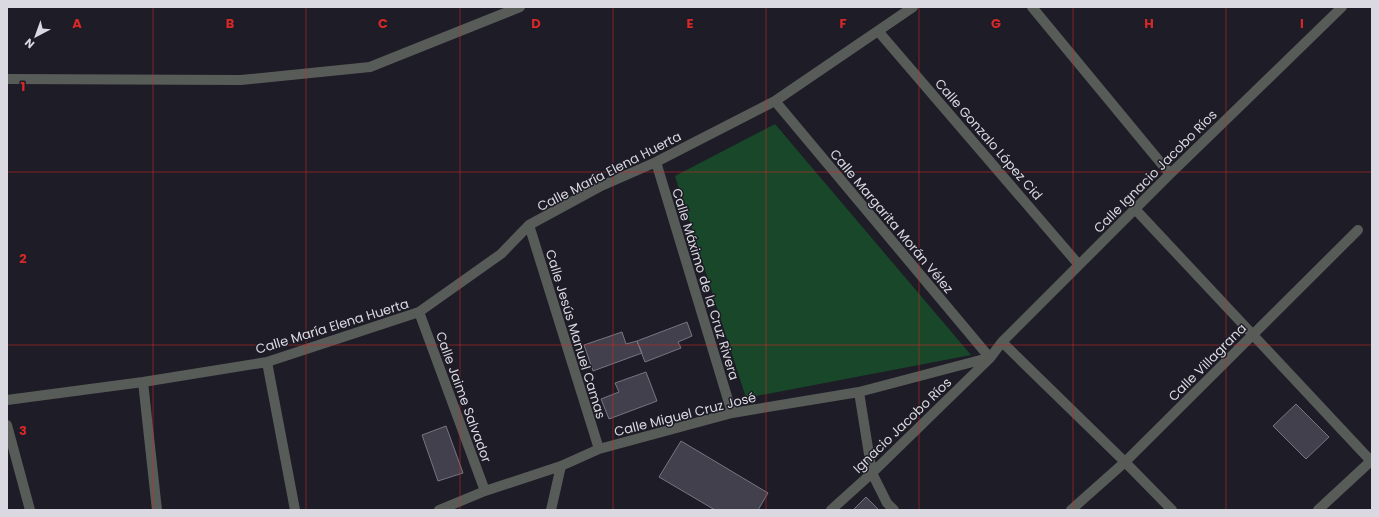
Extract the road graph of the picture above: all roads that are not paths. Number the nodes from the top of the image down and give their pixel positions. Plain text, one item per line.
1 (520, 7) edge
2 (913, 7) edge
3 (1032, 7) edge
4 (1342, 7) edge
5 (878, 31) junction
6 (7, 79) edge
7 (775, 101) junction
8 (656, 162) junction
9 (1170, 174) junction
10 (1135, 209) junction
11 (529, 226) junction
12 (1358, 230) dead end
13 (1080, 265) junction
14 (419, 312) junction
15 (1254, 335) junction
16 (1002, 342) junction
17 (990, 358) junction
18 (267, 362) junction
19 (143, 382) junction
20 (860, 392) junction
21 (7, 400) edge
22 (732, 413) junction
23 (7, 425) edge
24 (599, 449) junction
25 (1372, 460) edge
26 (1125, 462) junction
27 (561, 466) junction
28 (872, 473) junction
29 (485, 491) junction
30 (30, 510) edge
31 (157, 510) edge
32 (295, 510) edge
33 (439, 510) edge
34 (551, 510) edge
35 (831, 510) edge
36 (894, 510) edge
37 (1071, 510) edge
38 (1172, 510) edge
39 (1318, 510) edge

1 - 6 street
2 - 5 street, Calle María Elena Huerta
3 - 9 street
4 - 9 street, Calle Ignacio Jacobo Ríos
5 - 7 street, Calle María Elena Huerta
5 - 13 street, Calle Gonzalo López Cid
7 - 8 street, Calle María Elena Huerta
7 - 17 street, Calle Margarita Morán Vélez
8 - 11 street, Calle María Elena Huerta
8 - 22 street, Calle Máximo de la Cruz Rivera
9 - 10 street, Calle Ignacio Jacobo Ríos
10 - 13 street, Calle Ignacio Jacobo Ríos
10 - 15 street
11 - 14 street, Calle María Elena Huerta
11 - 24 street, Calle Jesús Manuel Camas
12 - 15 street, Calle Villagrana
13 - 16 street, Calle Ignacio Jacobo Ríos
14 - 18 street, Calle María Elena Huerta
14 - 29 street, Calle Jaime Salvador
15 - 25 street
15 - 26 street, Calle Villagrana
16 - 17 street, Calle Ignacio Jacobo Ríos
16 - 26 street
17 - 20 street, Calle Miguel Cruz José
17 - 28 street, Ignacio Jacobo Ríos
18 - 19 street, Calle María Elena Huerta
18 - 32 street
19 - 21 street, Calle María Elena Huerta
19 - 31 street
20 - 22 street, Calle Miguel Cruz José
20 - 28 street
22 - 24 street, Calle Miguel Cruz José
23 - 30 street
24 - 27 street, Calle Miguel Cruz José
25 - 39 street
26 - 37 street, Calle Villagrana
26 - 38 street
27 - 29 street, Calle Miguel Cruz José
27 - 34 street
28 - 35 street, Ignacio Jacobo Ríos
28 - 36 street
29 - 33 street, Calle Miguel Cruz José

